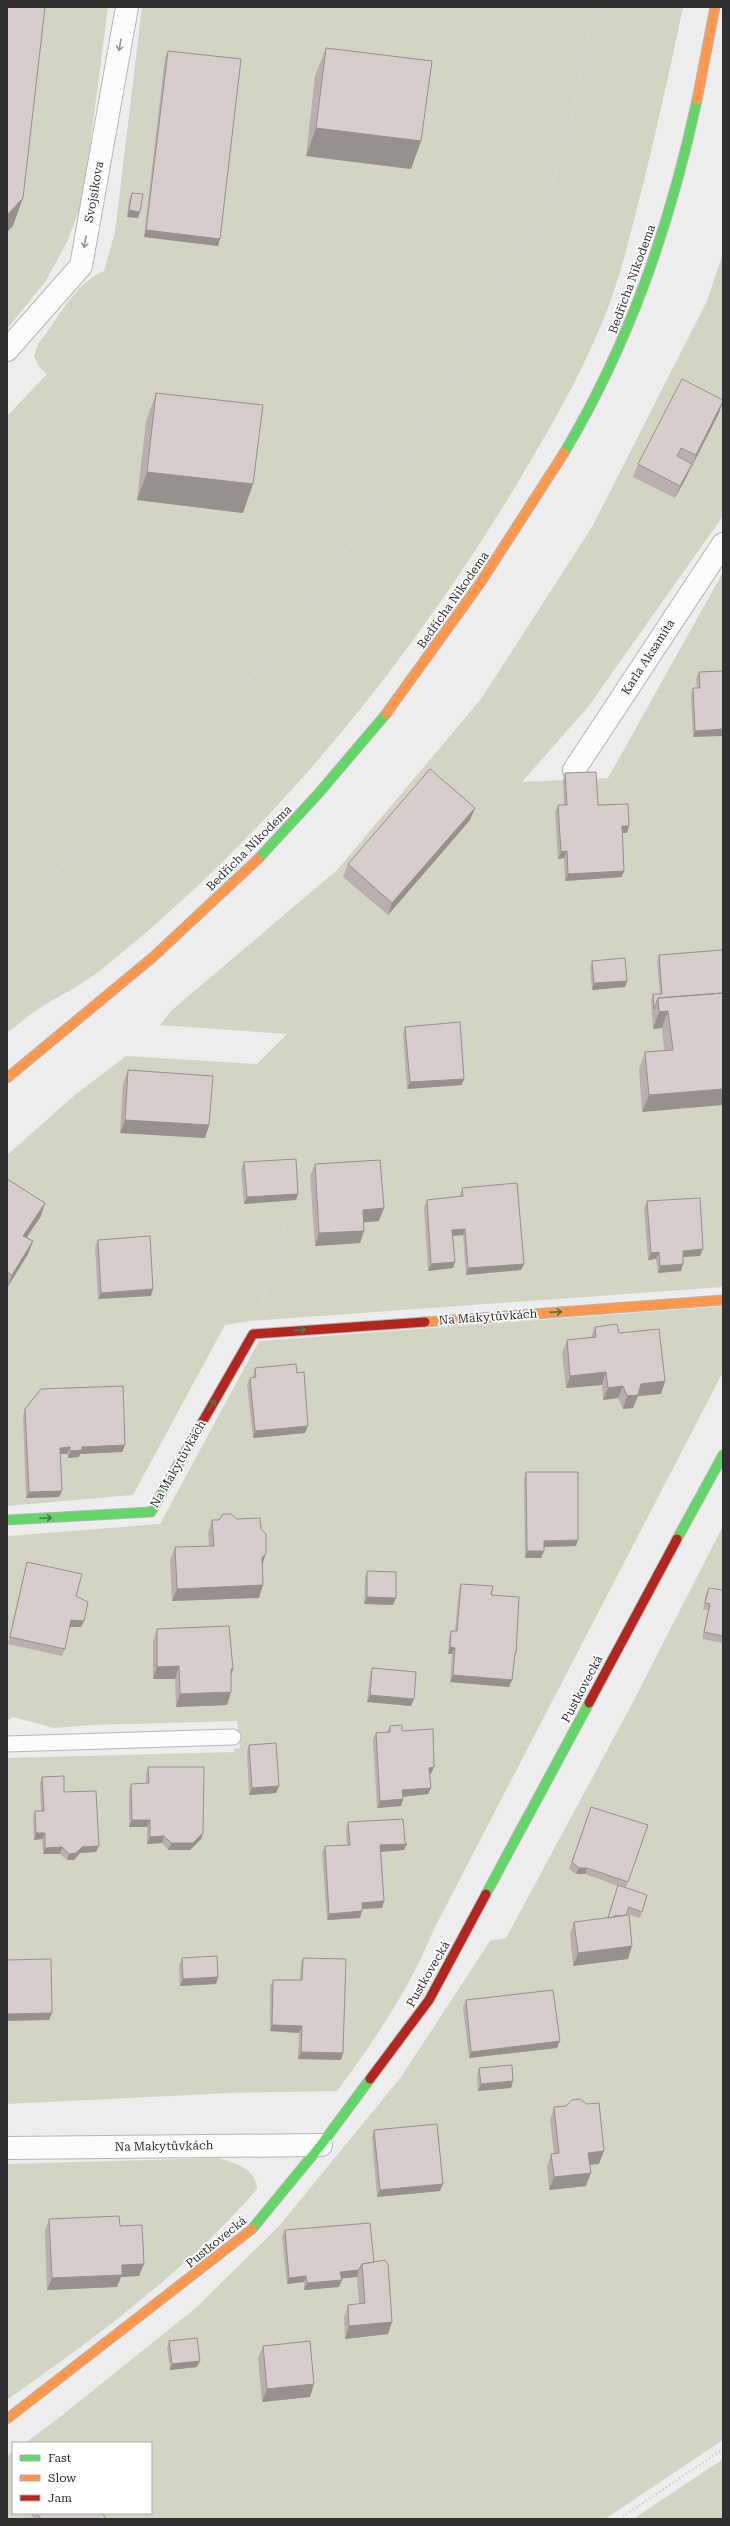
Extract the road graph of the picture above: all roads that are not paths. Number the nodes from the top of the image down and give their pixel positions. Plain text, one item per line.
1 (127, 7) edge
2 (715, 7) edge
3 (7, 350) edge
4 (723, 544) edge
5 (574, 770) dead end
6 (7, 1078) edge
7 (723, 1300) edge
8 (723, 1455) edge
9 (7, 1520) edge
10 (233, 1737) dead end
11 (7, 1744) edge
12 (321, 2145) junction
13 (7, 2148) edge
14 (7, 2419) edge

1 -> 3 street, Svojsíkova
2 - 6 street, Bedřicha Nikodema
4 - 5 street, Karla Aksamita
9 -> 7 street, Na Makytůvkách
8 - 12 street, Pustkovecká
10 - 11 lane
12 - 13 street, Na Makytůvkách
12 - 14 street, Pustkovecká

